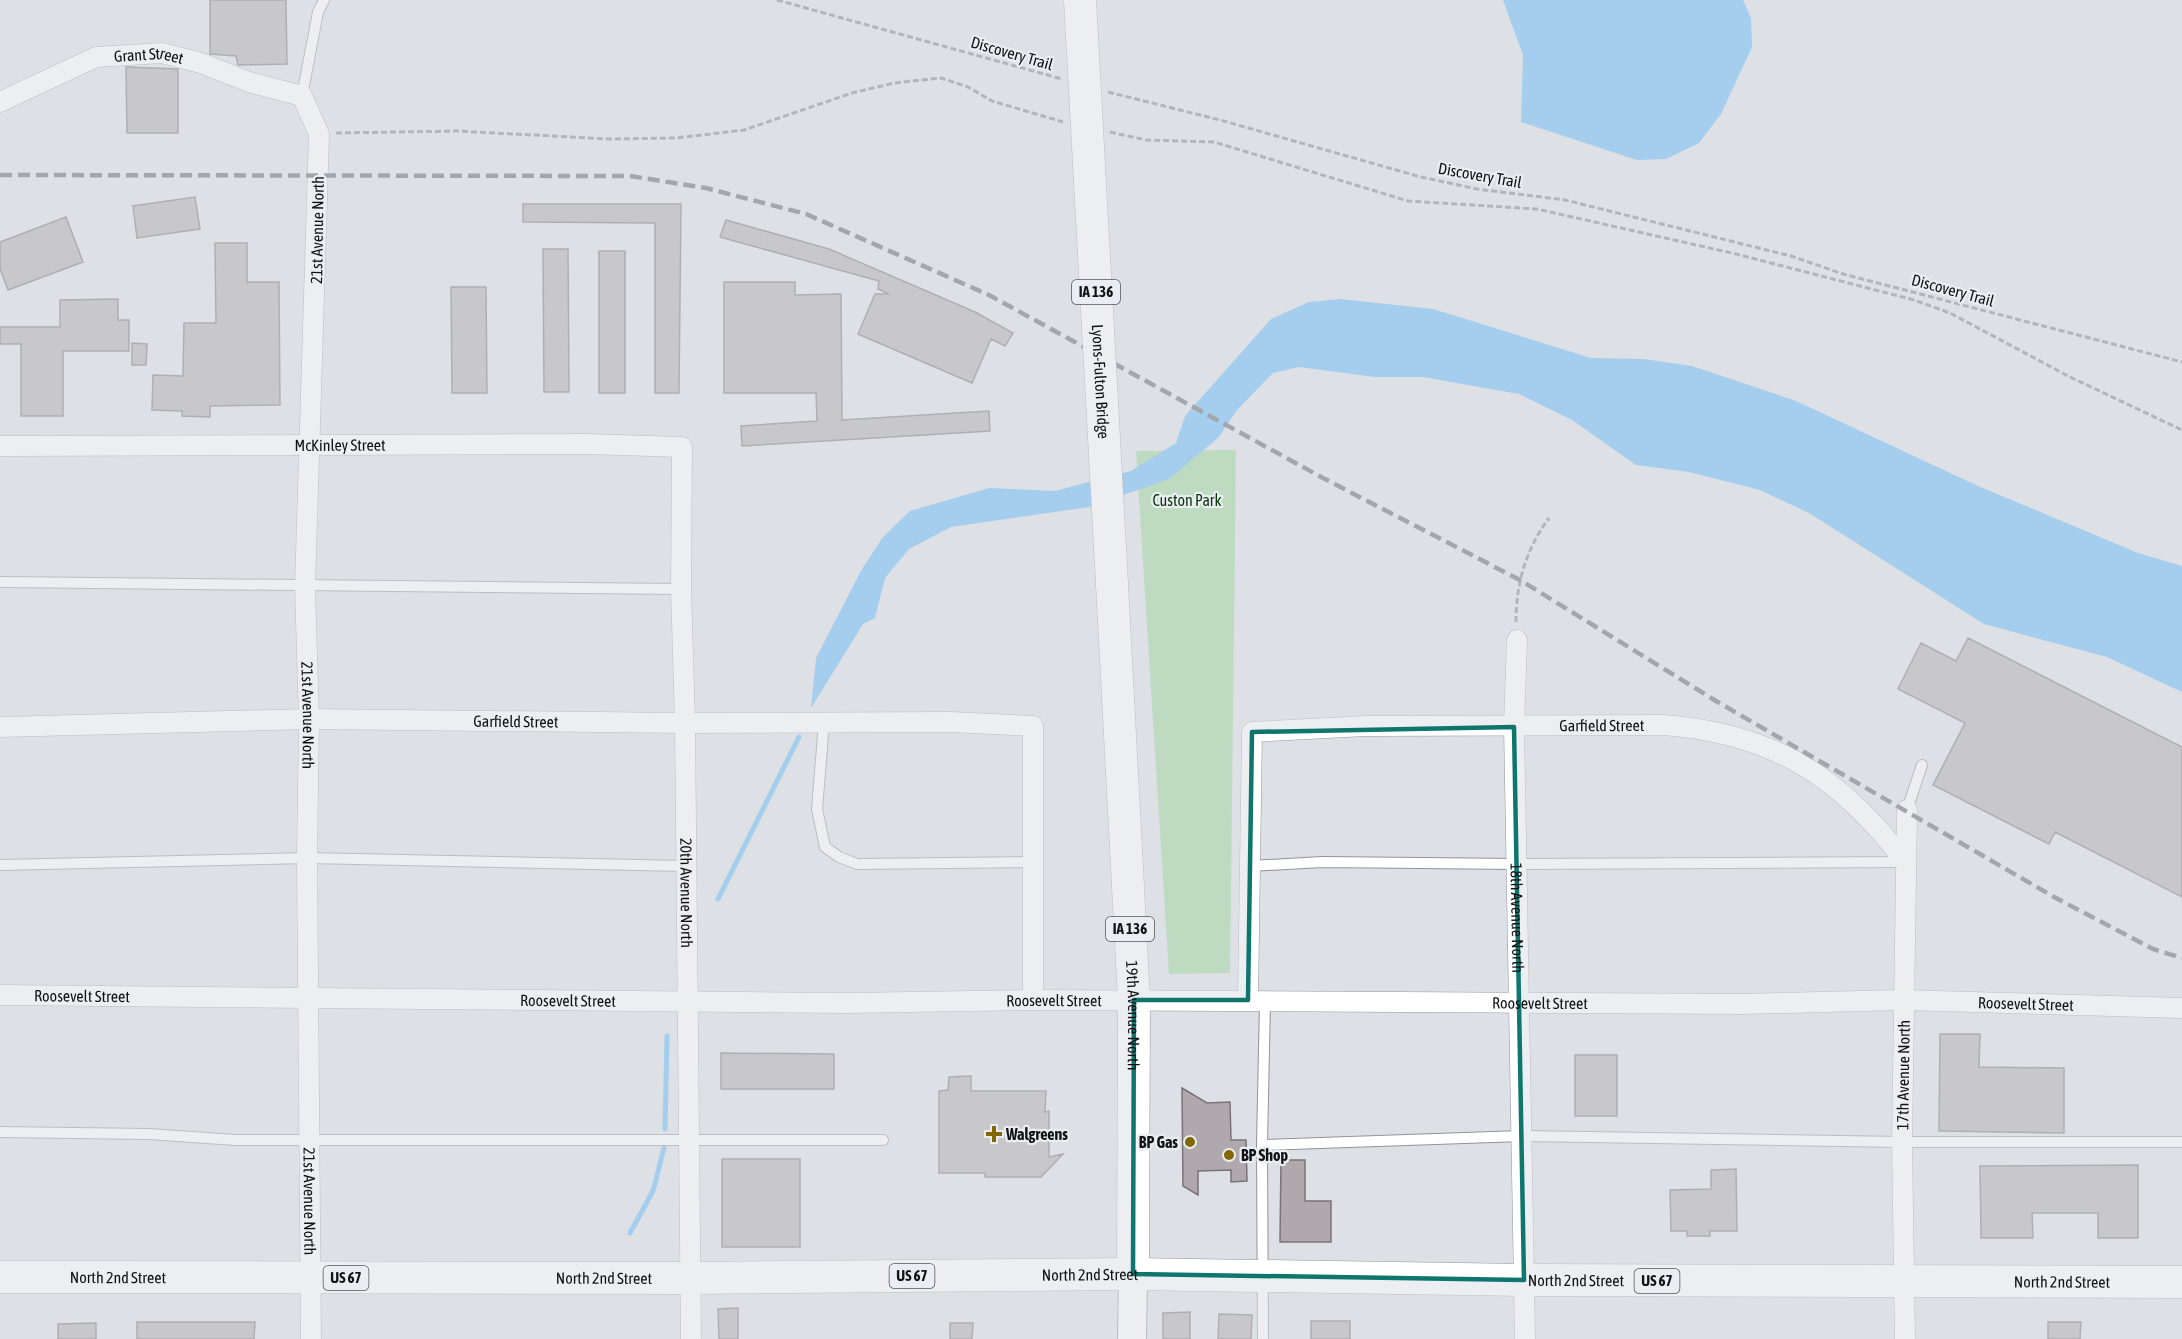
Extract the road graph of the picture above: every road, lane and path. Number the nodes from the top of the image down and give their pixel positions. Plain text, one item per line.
1 (324, 0) edge
2 (777, 0) edge
3 (1080, 0) edge
4 (1067, 81) dead end
5 (1101, 90) dead end
6 (302, 96) junction
7 (0, 102) edge
8 (1071, 124) dead end
9 (1103, 131) dead end
10 (319, 134) junction
11 (2182, 362) edge
12 (2182, 430) edge
13 (312, 444) junction
14 (0, 446) edge
15 (682, 447) joint
16 (1549, 518) dead end
17 (0, 582) edge
18 (1112, 584) joint
19 (305, 587) junction
20 (681, 589) junction
21 (1516, 640) joint
22 (309, 719) junction
23 (685, 723) junction
24 (824, 723) junction
25 (0, 727) edge
26 (1514, 727) junction
27 (1922, 765) dead end
28 (1907, 810) joint
29 (307, 858) junction
30 (1905, 861) junction
31 (1032, 862) junction
32 (1517, 864) junction
33 (0, 865) edge
34 (684, 866) junction
35 (1250, 866) junction
36 (0, 995) edge
37 (308, 996) junction
38 (1033, 1000) junction
39 (1134, 1000) junction
40 (1904, 1000) junction
41 (687, 1001) junction
42 (1256, 1001) junction
43 (1520, 1001) junction
44 (2182, 1008) edge
45 (0, 1132) edge
46 (1522, 1136) junction
47 (690, 1138) junction
48 (310, 1140) junction
49 (883, 1140) dead end
50 (1902, 1142) junction
51 (2182, 1142) edge
52 (1262, 1145) junction
53 (1133, 1274) junction
54 (1263, 1276) junction
55 (0, 1277) edge
56 (311, 1278) junction
57 (692, 1278) junction
58 (1524, 1280) junction
59 (1905, 1282) junction
60 (2182, 1282) edge
61 (311, 1339) edge
62 (691, 1339) edge
63 (1132, 1339) edge
64 (1263, 1339) edge
65 (1526, 1339) edge
66 (1905, 1339) edge

1 - 6 lane
2 - 4 path, Discovery Trail
3 - 18 main road, Lyons-Fulton Bridge / IA 136, bridge
5 - 11 path, Discovery Trail
6 - 7 street, Grant Street
6 - 10 street, 21st Avenue North
8 - 10 path
9 - 12 path
10 - 13 street, 21st Avenue North
13 - 14 street, McKinley Street
13 - 15 street, McKinley Street
13 - 19 street, 21st Avenue North
15 - 20 street, 20th Avenue North
16 - 21 path
17 - 19 lane
18 - 39 main road, 19th Avenue North / IA 136
19 - 20 lane
19 - 22 street, 21st Avenue North
20 - 23 street, 20th Avenue North
21 - 26 street, 18th Avenue North
22 - 23 street, Garfield Street
22 - 25 street, Garfield Street
22 - 29 street, 21st Avenue North
23 - 24 street, Garfield Street
23 - 34 street, 20th Avenue North
24 - 31 lane
24 - 31 street, Garfield Street
26 - 30 street, Garfield Street
26 - 32 street, 18th Avenue North
26 - 35 street, Garfield Street
27 - 28 lane
28 - 30 street, 17th Avenue North
29 - 33 lane
29 - 34 lane
29 - 37 street, 21st Avenue North
30 - 32 lane
30 - 40 street, 17th Avenue North
31 - 38 street
32 - 35 lane
32 - 43 street, 18th Avenue North
34 - 41 street, 20th Avenue North
35 - 42 street
36 - 37 street, Roosevelt Street
37 - 41 street, Roosevelt Street
37 - 48 street, 21st Avenue North
38 - 39 street, Roosevelt Street
38 - 41 street, Roosevelt Street
39 - 42 street, Roosevelt Street
39 - 53 main road, 19th Avenue North / IA 136
40 - 43 street, Roosevelt Street
40 - 44 street, Roosevelt Street
40 - 50 street, 17th Avenue North
41 - 47 street, 20th Avenue North
42 - 43 street, Roosevelt Street
42 - 52 lane
43 - 46 street, 18th Avenue North
45 - 48 lane
46 - 50 lane
46 - 52 lane
46 - 58 street, 18th Avenue North
47 - 48 lane
47 - 49 lane
47 - 57 street, 20th Avenue North
48 - 56 street, 21st Avenue North
50 - 51 lane
50 - 59 street, 17th Avenue North
52 - 54 lane
53 - 54 main road, North 2nd Street / US 67
53 - 57 main road, North 2nd Street / US 67
53 - 63 main road, 19th Avenue North
54 - 58 main road, North 2nd Street / US 67
54 - 64 lane
55 - 56 main road, North 2nd Street / US 67
56 - 57 main road, North 2nd Street / US 67
56 - 61 street, 21st Avenue North
57 - 62 street, 20th Avenue North
58 - 59 main road, North 2nd Street / US 67
58 - 65 street, 18th Avenue North
59 - 60 main road, North 2nd Street / US 67
59 - 66 street, 17th Avenue North

